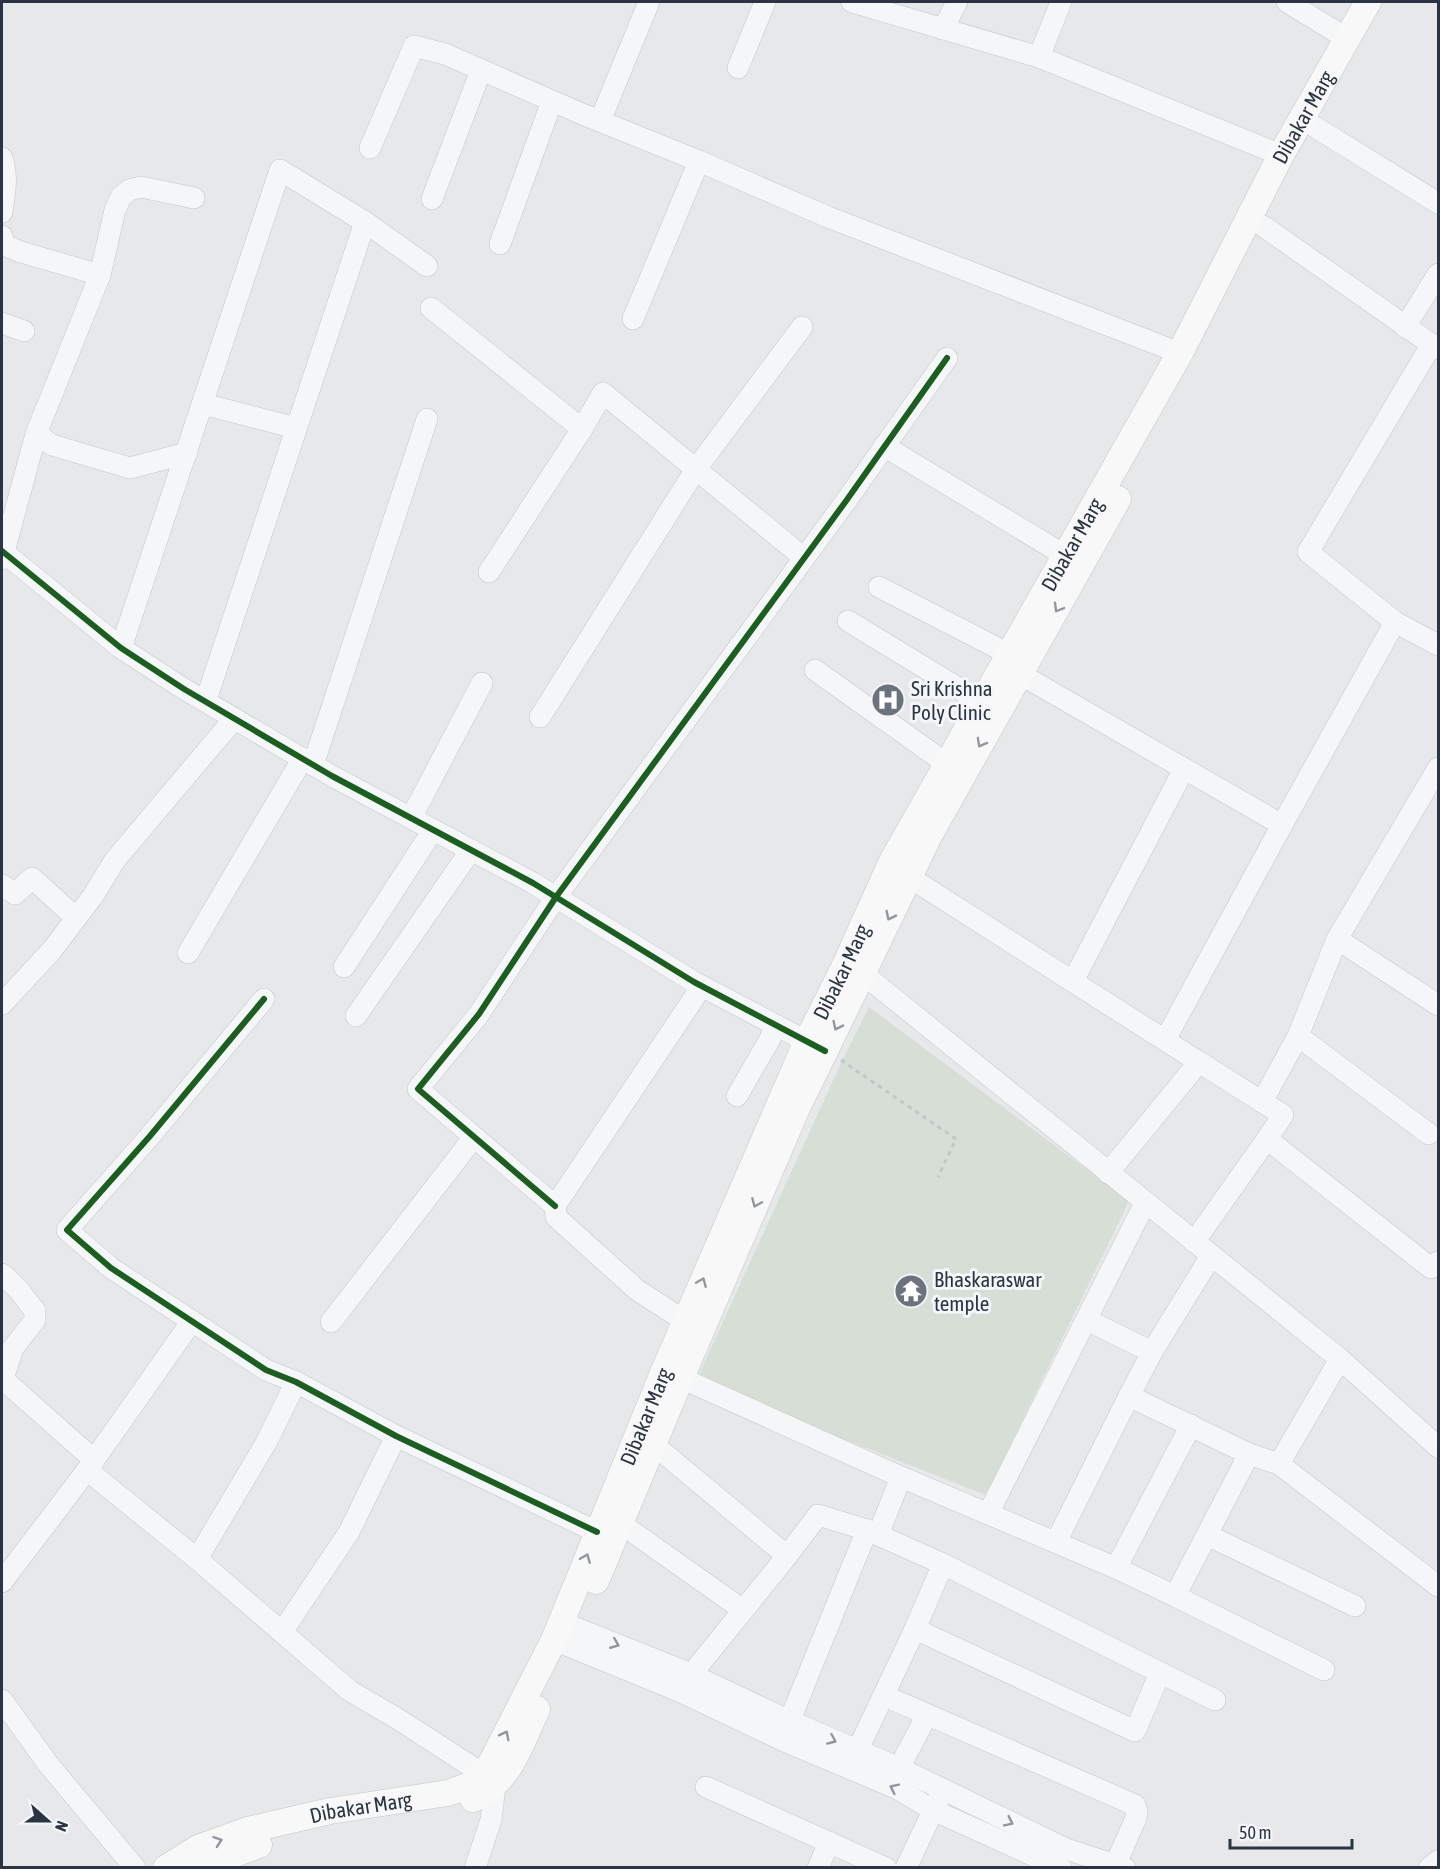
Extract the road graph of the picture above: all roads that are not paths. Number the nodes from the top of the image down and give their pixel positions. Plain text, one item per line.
1 (649, 2) edge
2 (765, 2) edge
3 (852, 2) edge
4 (957, 2) edge
5 (1061, 2) edge
6 (1287, 2) edge
7 (1368, 2) edge
8 (1384, 2) edge
9 (943, 29) junction
10 (1348, 39) junction
11 (1039, 57) junction
12 (738, 68) dead end
13 (481, 70) junction
14 (552, 101) junction
15 (600, 121) junction
16 (1298, 141) junction
17 (370, 148) dead end
18 (2, 158) edge
19 (699, 160) junction
20 (194, 198) dead end
21 (432, 199) dead end
22 (1438, 204) edge
23 (2, 212) edge
24 (365, 222) junction
25 (1263, 226) junction
26 (2, 236) edge
27 (500, 244) dead end
28 (427, 266) dead end
29 (1438, 274) edge
30 (100, 275) junction
31 (431, 308) dead end
32 (633, 318) dead end
33 (2, 323) edge
34 (802, 327) dead end
35 (1405, 327) junction
36 (24, 331) dead end
37 (1435, 347) edge
38 (1180, 353) junction
39 (947, 358) dead end
40 (203, 404) junction
41 (427, 419) dead end
42 (297, 428) junction
43 (582, 429) junction
44 (36, 434) junction
45 (884, 446) junction
46 (187, 453) junction
47 (696, 469) junction
48 (2, 554) edge
49 (1066, 556) junction
50 (803, 557) junction
51 (489, 572) dead end
52 (879, 587) dead end
53 (848, 621) dead end
54 (1395, 622) junction
55 (1438, 645) edge
56 (121, 648) junction
57 (1010, 665) junction
58 (815, 670) dead end
59 (482, 683) dead end
60 (206, 700) junction
61 (981, 702) junction
62 (540, 717) dead end
63 (234, 719) junction
64 (308, 762) junction
65 (947, 764) junction
66 (1438, 768) edge
67 (1184, 769) junction
68 (411, 818) junction
69 (1282, 825) junction
70 (433, 830) junction
71 (471, 850) junction
72 (909, 877) junction
73 (2, 885) edge
74 (556, 897) junction
75 (76, 918) junction
76 (1337, 939) junction
77 (188, 953) dead end
78 (344, 967) dead end
79 (862, 973) junction
80 (1072, 981) junction
81 (702, 986) junction
82 (264, 999) dead end
83 (2, 1004) edge
84 (1438, 1005) edge
85 (356, 1017) dead end
86 (775, 1024) junction
87 (1298, 1036) junction
88 (1165, 1040) junction
89 (816, 1046) junction
90 (1199, 1062) junction
91 (737, 1096) dead end
92 (1262, 1102) junction
93 (1429, 1134) dead end
94 (474, 1137) junction
95 (1267, 1139) junction
96 (1108, 1173) junction
97 (1145, 1203) junction
98 (555, 1206) junction
99 (1194, 1242) junction
100 (1211, 1256) junction
101 (1436, 1268) edge
102 (2, 1274) edge
103 (1087, 1320) junction
104 (192, 1321) junction
105 (685, 1321) junction
106 (331, 1322) dead end
107 (1152, 1352) junction
108 (1340, 1359) junction
109 (681, 1378) junction
110 (296, 1382) junction
111 (1129, 1396) junction
112 (1191, 1425) junction
113 (396, 1436) junction
114 (653, 1444) junction
115 (1438, 1447) edge
116 (1249, 1454) junction
117 (1279, 1464) junction
118 (91, 1465) junction
119 (901, 1476) junction
120 (988, 1514) junction
121 (609, 1527) junction
122 (873, 1533) junction
123 (1207, 1535) junction
124 (1056, 1542) junction
125 (787, 1556) junction
126 (197, 1559) junction
127 (943, 1564) junction
128 (1116, 1568) junction
129 (2, 1581) edge
130 (1438, 1586) edge
131 (1175, 1596) junction
132 (1355, 1606) dead end
133 (742, 1610) junction
134 (915, 1629) junction
135 (282, 1632) junction
136 (564, 1634) junction
137 (1324, 1670) dead end
138 (1160, 1673) junction
139 (684, 1682) junction
140 (885, 1696) junction
141 (2, 1700) edge
142 (1215, 1700) dead end
143 (927, 1715) junction
144 (786, 1730) junction
145 (853, 1759) junction
146 (899, 1768) junction
147 (489, 1780) junction
148 (706, 1787) dead end
149 (943, 1790) junction
150 (933, 1810) junction
151 (829, 1842) junction
152 (1438, 1862) edge
153 (1118, 1867) edge
154 (135, 1868) edge
155 (166, 1868) edge
156 (197, 1868) edge
157 (475, 1868) edge
158 (818, 1868) edge
159 (886, 1868) edge
160 (906, 1868) edge
161 (1060, 1868) edge
162 (1429, 1868) edge

1 - 15 street
2 - 12 street
3 - 9 street
4 - 9 street
5 - 11 street
6 - 10 street
7 - 10 main road, Dibakar Marg
8 - 16 main road, Dibakar Marg
9 - 11 street
10 - 16 main road, Dibakar Marg
11 - 16 street
13 - 14 street
13 - 17 street
13 - 21 street
14 - 15 street
14 - 27 street
15 - 19 street
16 - 22 street
16 - 25 main road, Dibakar Marg
16 - 38 main road, Dibakar Marg
18 - 23 street
19 - 32 street
19 - 38 street
20 - 30 street
24 - 28 street
24 - 40 street
24 - 42 street
25 - 35 street
25 -> 57 main road, Dibakar Marg
26 - 30 street
29 - 35 street
30 - 44 street
31 - 43 street
33 - 36 street
34 - 47 street
35 - 37 street
37 - 54 street
38 - 49 main road, Dibakar Marg
39 - 45 street
40 - 42 street
40 - 46 street
41 - 64 street
42 - 60 street
43 - 47 street
43 - 51 street
44 - 46 street
44 - 48 street
45 - 49 street
45 - 50 street
46 - 56 street
47 - 50 street
47 - 62 street
48 - 56 street
49 - 57 main road, Dibakar Marg
50 - 74 street
52 - 57 street
53 - 61 street
54 - 55 street
54 - 69 street
56 - 60 street
57 - 61 main road, Dibakar Marg
57 - 67 street
57 -> 72 main road, Dibakar Marg
58 - 65 street
59 - 68 street
60 - 63 street
61 - 65 main road, Dibakar Marg
63 - 64 street
63 - 75 street
64 - 68 street
64 - 77 street
65 - 89 main road, Dibakar Marg
66 - 76 street
67 - 69 street
67 - 80 street
68 - 70 street
69 - 88 street
70 - 71 street
70 - 78 street
71 - 74 street
71 - 85 street
72 -> 79 main road, Dibakar Marg
72 - 80 street
73 - 75 street
74 - 81 street
74 - 94 street
75 - 83 street
76 - 84 street
76 - 87 street
79 -> 89 main road, Dibakar Marg
79 - 96 street
80 - 88 street
81 - 86 street
81 - 98 street
82 - 104 street
86 - 89 street
86 - 91 street
87 - 92 street
87 - 93 street
88 - 90 street
105 -> 89 main road, Dibakar Marg
89 -> 109 main road, Dibakar Marg
90 - 92 street
90 - 96 street
92 - 95 street
94 - 98 street
94 - 106 street
95 - 99 street
95 - 101 street
96 - 97 street
97 - 99 street
97 - 103 street
98 - 105 street
99 - 100 street
100 - 107 street
100 - 108 street
102 - 118 street
103 - 107 street
103 - 120 street
104 - 110 street
104 - 118 street
105 - 121 main road, Dibakar Marg
107 - 111 street
108 - 115 street
108 - 117 street
109 - 114 main road, Dibakar Marg
109 - 119 street
110 - 113 street
110 - 126 street
111 - 112 street
111 - 124 street
112 - 116 street
112 - 128 street
113 - 121 street
113 - 135 street
114 - 121 main road, Dibakar Marg
114 - 125 street
116 - 117 street
116 - 123 street
117 - 130 street
118 - 126 street
118 - 129 street
119 - 120 street
119 - 122 street
120 - 124 street
121 - 133 street
121 - 136 main road, Dibakar Marg
122 - 125 street
122 - 127 street
122 - 144 street
123 - 131 street
123 - 132 street
124 - 128 street
125 - 133 street
126 - 135 street
127 - 134 street
127 - 138 street
128 - 131 street
131 - 137 street
133 - 139 street
134 - 138 street
134 - 140 street
135 - 147 street
136 - 139 street
136 - 147 main road, Dibakar Marg
138 - 142 street
139 - 144 street
140 - 143 street
140 - 145 street
141 - 154 street
143 - 146 street
143 - 153 street
144 - 145 street
145 - 146 street
150 -> 145 street
146 - 149 street
155 -> 147 main road, Dibakar Marg
147 - 156 main road, Dibakar Marg
147 - 157 street
148 - 151 street
149 - 150 street
149 -> 153 street
150 - 160 street
150 - 161 street
151 - 158 street
151 - 159 street
152 - 162 street

